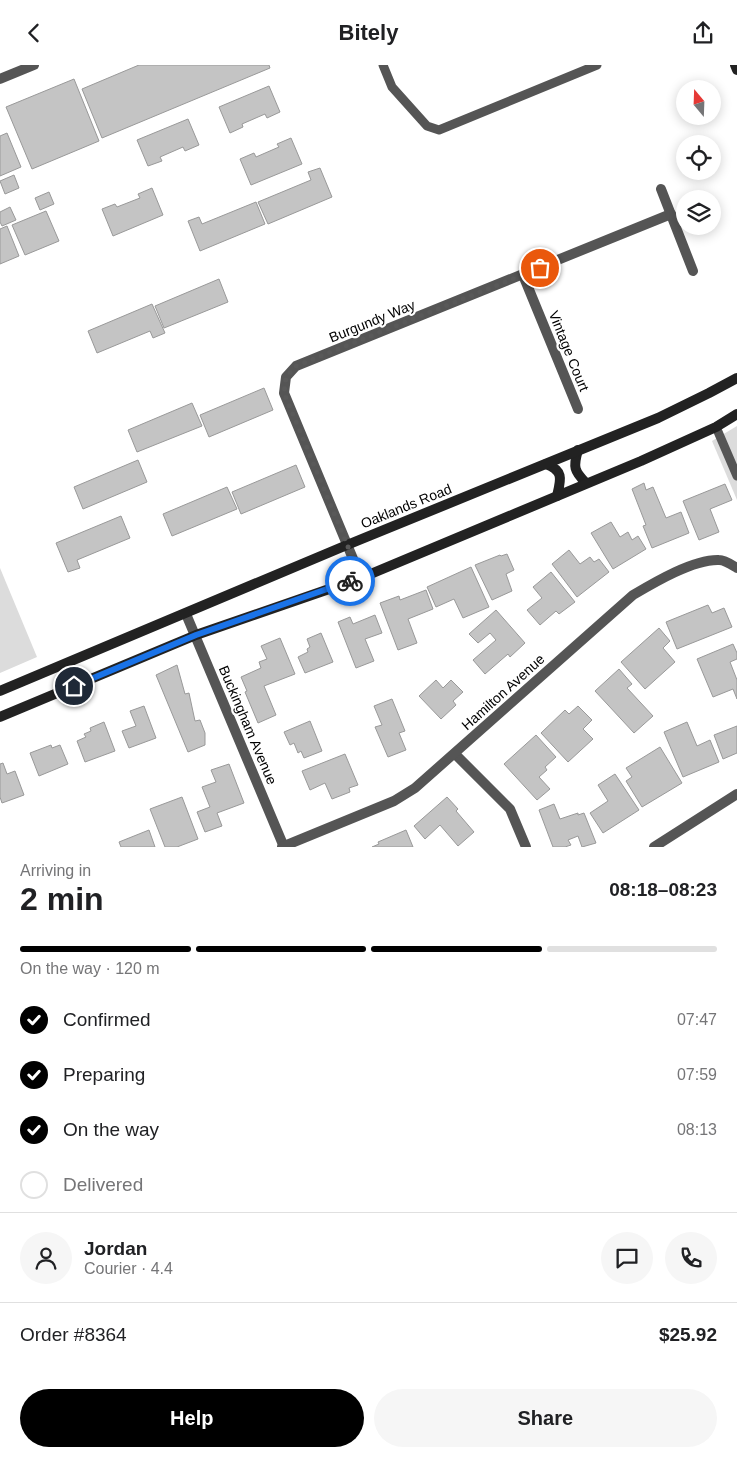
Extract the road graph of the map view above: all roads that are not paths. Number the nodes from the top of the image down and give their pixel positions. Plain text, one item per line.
1 (34, 65) edge
2 (383, 65) edge
3 (597, 65) edge
4 (735, 65) edge
5 (737, 71) edge
6 (0, 79) edge
7 (662, 189) dead end
8 (671, 214) junction
9 (693, 271) dead end
10 (523, 275) junction
11 (737, 377) edge
12 (578, 409) dead end
13 (737, 414) edge
14 (716, 427) junction
15 (578, 450) junction
16 (546, 464) junction
17 (737, 476) edge
18 (586, 483) junction
19 (557, 496) junction
20 (347, 545) junction
21 (737, 568) edge
22 (361, 578) junction
23 (186, 614) junction
24 (196, 635) junction
25 (0, 691) edge
26 (0, 717) edge
27 (455, 754) junction
28 (737, 794) edge
29 (283, 847) edge
30 (526, 847) edge
31 (654, 847) edge

1 - 6 street
2 - 3 lane
4 - 5 main road
7 - 8 street
8 - 9 street
8 - 10 street, Burgundy Way
10 - 12 street, Vintage Court
10 - 20 street, Burgundy Way
11 - 15 main road, Oaklands Road
13 - 14 main road
14 - 17 lane
14 - 18 main road
15 - 16 main road, Oaklands Road
15 - 18 main road
16 - 19 main road
16 - 20 main road, Oaklands Road
18 - 19 main road
19 - 22 main road
20 - 22 street, Burgundy Way
20 - 23 main road, Oaklands Road
21 - 27 street, Hamilton Avenue
22 - 24 main road
23 - 24 street, Buckingham Avenue
23 - 25 main road, Oaklands Road
24 - 26 main road
24 - 29 street, Buckingham Avenue
27 - 29 street, Hamilton Avenue
27 - 30 street
28 - 31 street

